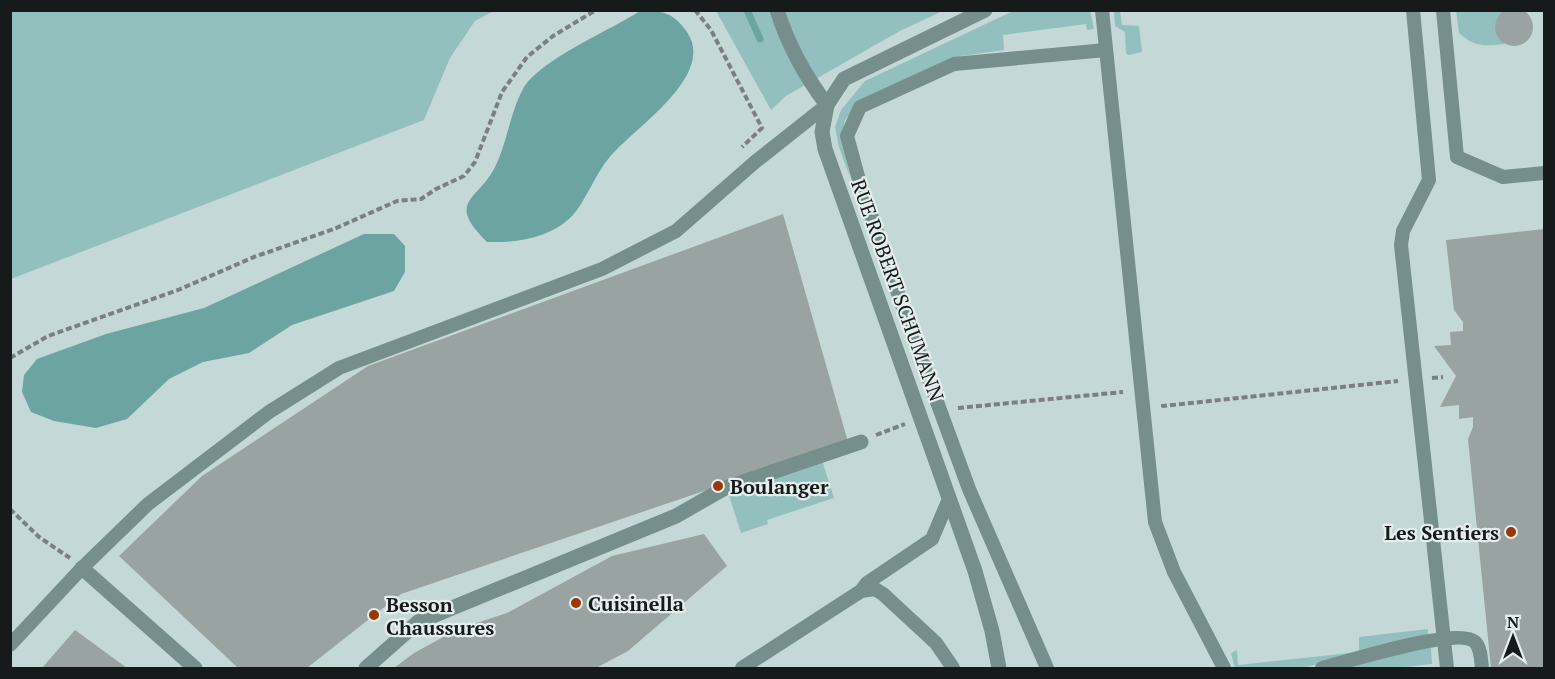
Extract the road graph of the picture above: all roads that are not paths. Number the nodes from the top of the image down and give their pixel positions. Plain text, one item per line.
1 (777, 10) edge
2 (985, 10) edge
3 (1102, 10) edge
4 (1413, 10) edge
5 (1443, 10) edge
6 (1106, 50) junction
7 (827, 105) junction
8 (1545, 173) edge
9 (861, 442) road end
10 (949, 499) junction
11 (82, 568) junction
12 (861, 591) junction
13 (1443, 639) junction
14 (10, 645) edge
15 (195, 669) edge
16 (366, 669) edge
17 (742, 669) edge
18 (953, 669) edge
19 (999, 669) edge
20 (1047, 669) edge
21 (1224, 669) edge
22 (1322, 669) edge
23 (1447, 669) edge
24 (1482, 669) edge

1 - 7 street
2 - 7 street, RUE ROBERT SCHUMANN
3 - 6 lane
4 - 13 lane
5 - 8 lane
6 - 20 lane
6 - 21 lane
7 - 10 street, RUE ROBERT SCHUMANN
7 - 11 lane
9 - 16 street
10 - 12 lane
10 - 19 street, RUE ROBERT SCHUMANN
11 - 14 lane
11 - 15 street
12 - 17 lane
12 - 18 lane
13 - 22 lane
13 - 23 lane
13 - 24 lane

